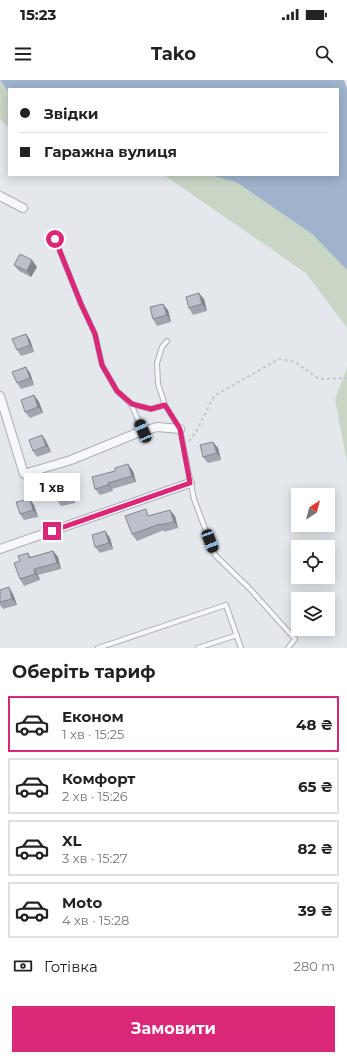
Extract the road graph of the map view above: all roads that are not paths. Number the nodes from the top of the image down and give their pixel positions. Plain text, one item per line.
1 (0, 196) edge
2 (24, 208) dead end
3 (55, 239) dead end
4 (167, 341) dead end
5 (0, 396) edge
6 (132, 404) junction
7 (165, 405) junction
8 (180, 429) junction
9 (143, 431) junction
10 (190, 483) junction
11 (0, 549) edge
12 (237, 635) junction
13 (98, 648) edge
14 (198, 648) edge
15 (241, 648) edge
16 (288, 648) edge

1 - 2 street
3 - 6 lane
4 - 7 lane
5 - 9 street
6 - 7 lane
6 - 9 lane
7 - 8 lane
8 - 9 street
8 - 10 lane
10 - 11 street
10 - 16 lane
12 - 13 lane
12 - 14 lane
12 - 15 lane

